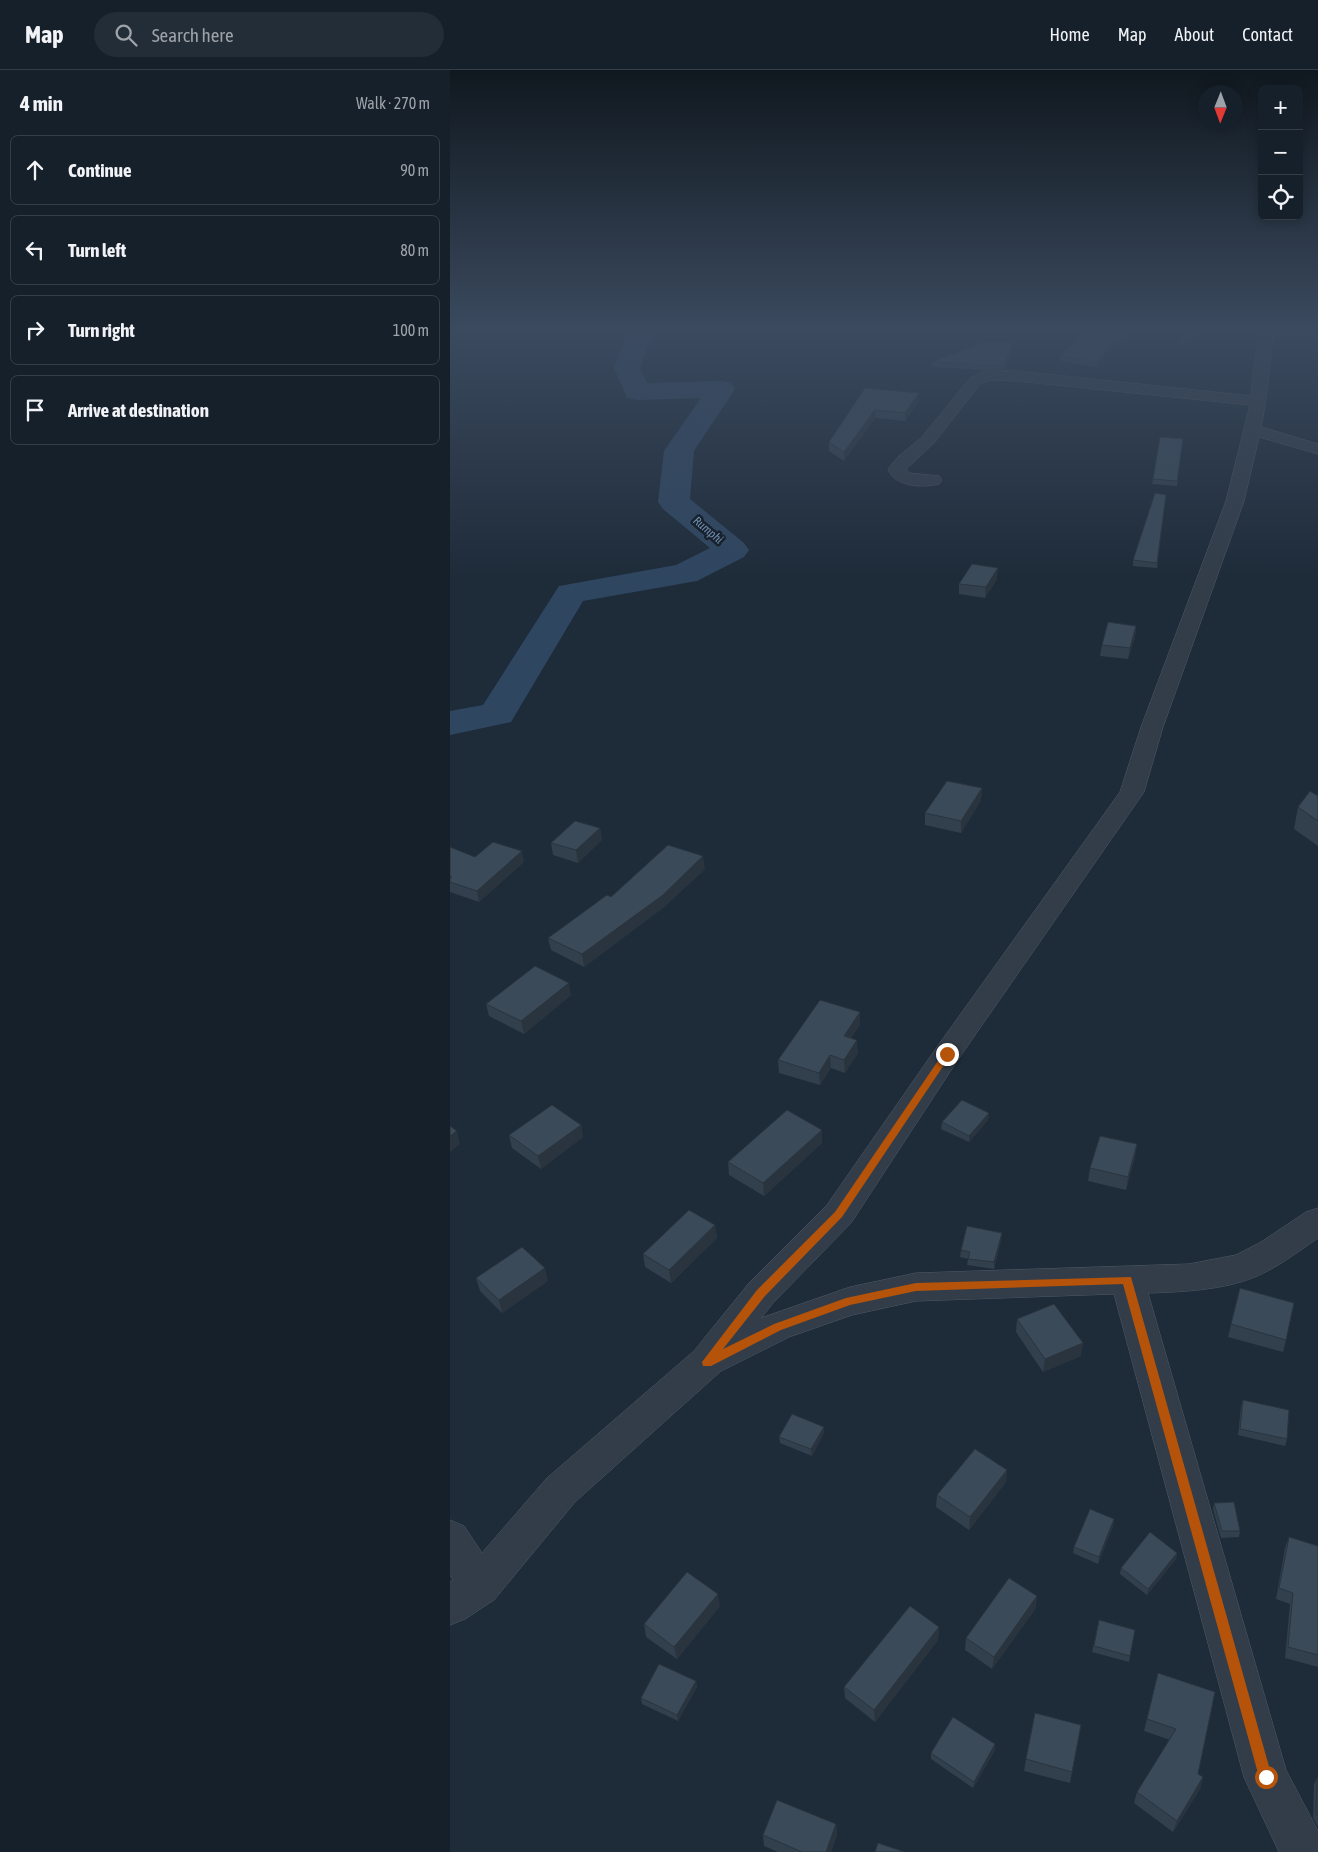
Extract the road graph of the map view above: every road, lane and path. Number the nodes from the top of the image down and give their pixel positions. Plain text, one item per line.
1 (951, 411) edge
2 (1257, 411) edge
3 (1253, 430) junction
4 (1318, 450) edge
5 (933, 480) dead end
6 (1318, 1221) edge
7 (1127, 1280) junction
8 (707, 1362) junction
9 (450, 1539) edge
10 (465, 1596) edge
11 (1304, 1852) edge

1 - 5 street
2 - 3 street
3 - 4 street
3 - 8 street
6 - 7 street
7 - 8 street
7 - 11 street
8 - 10 street
9 - 10 street

